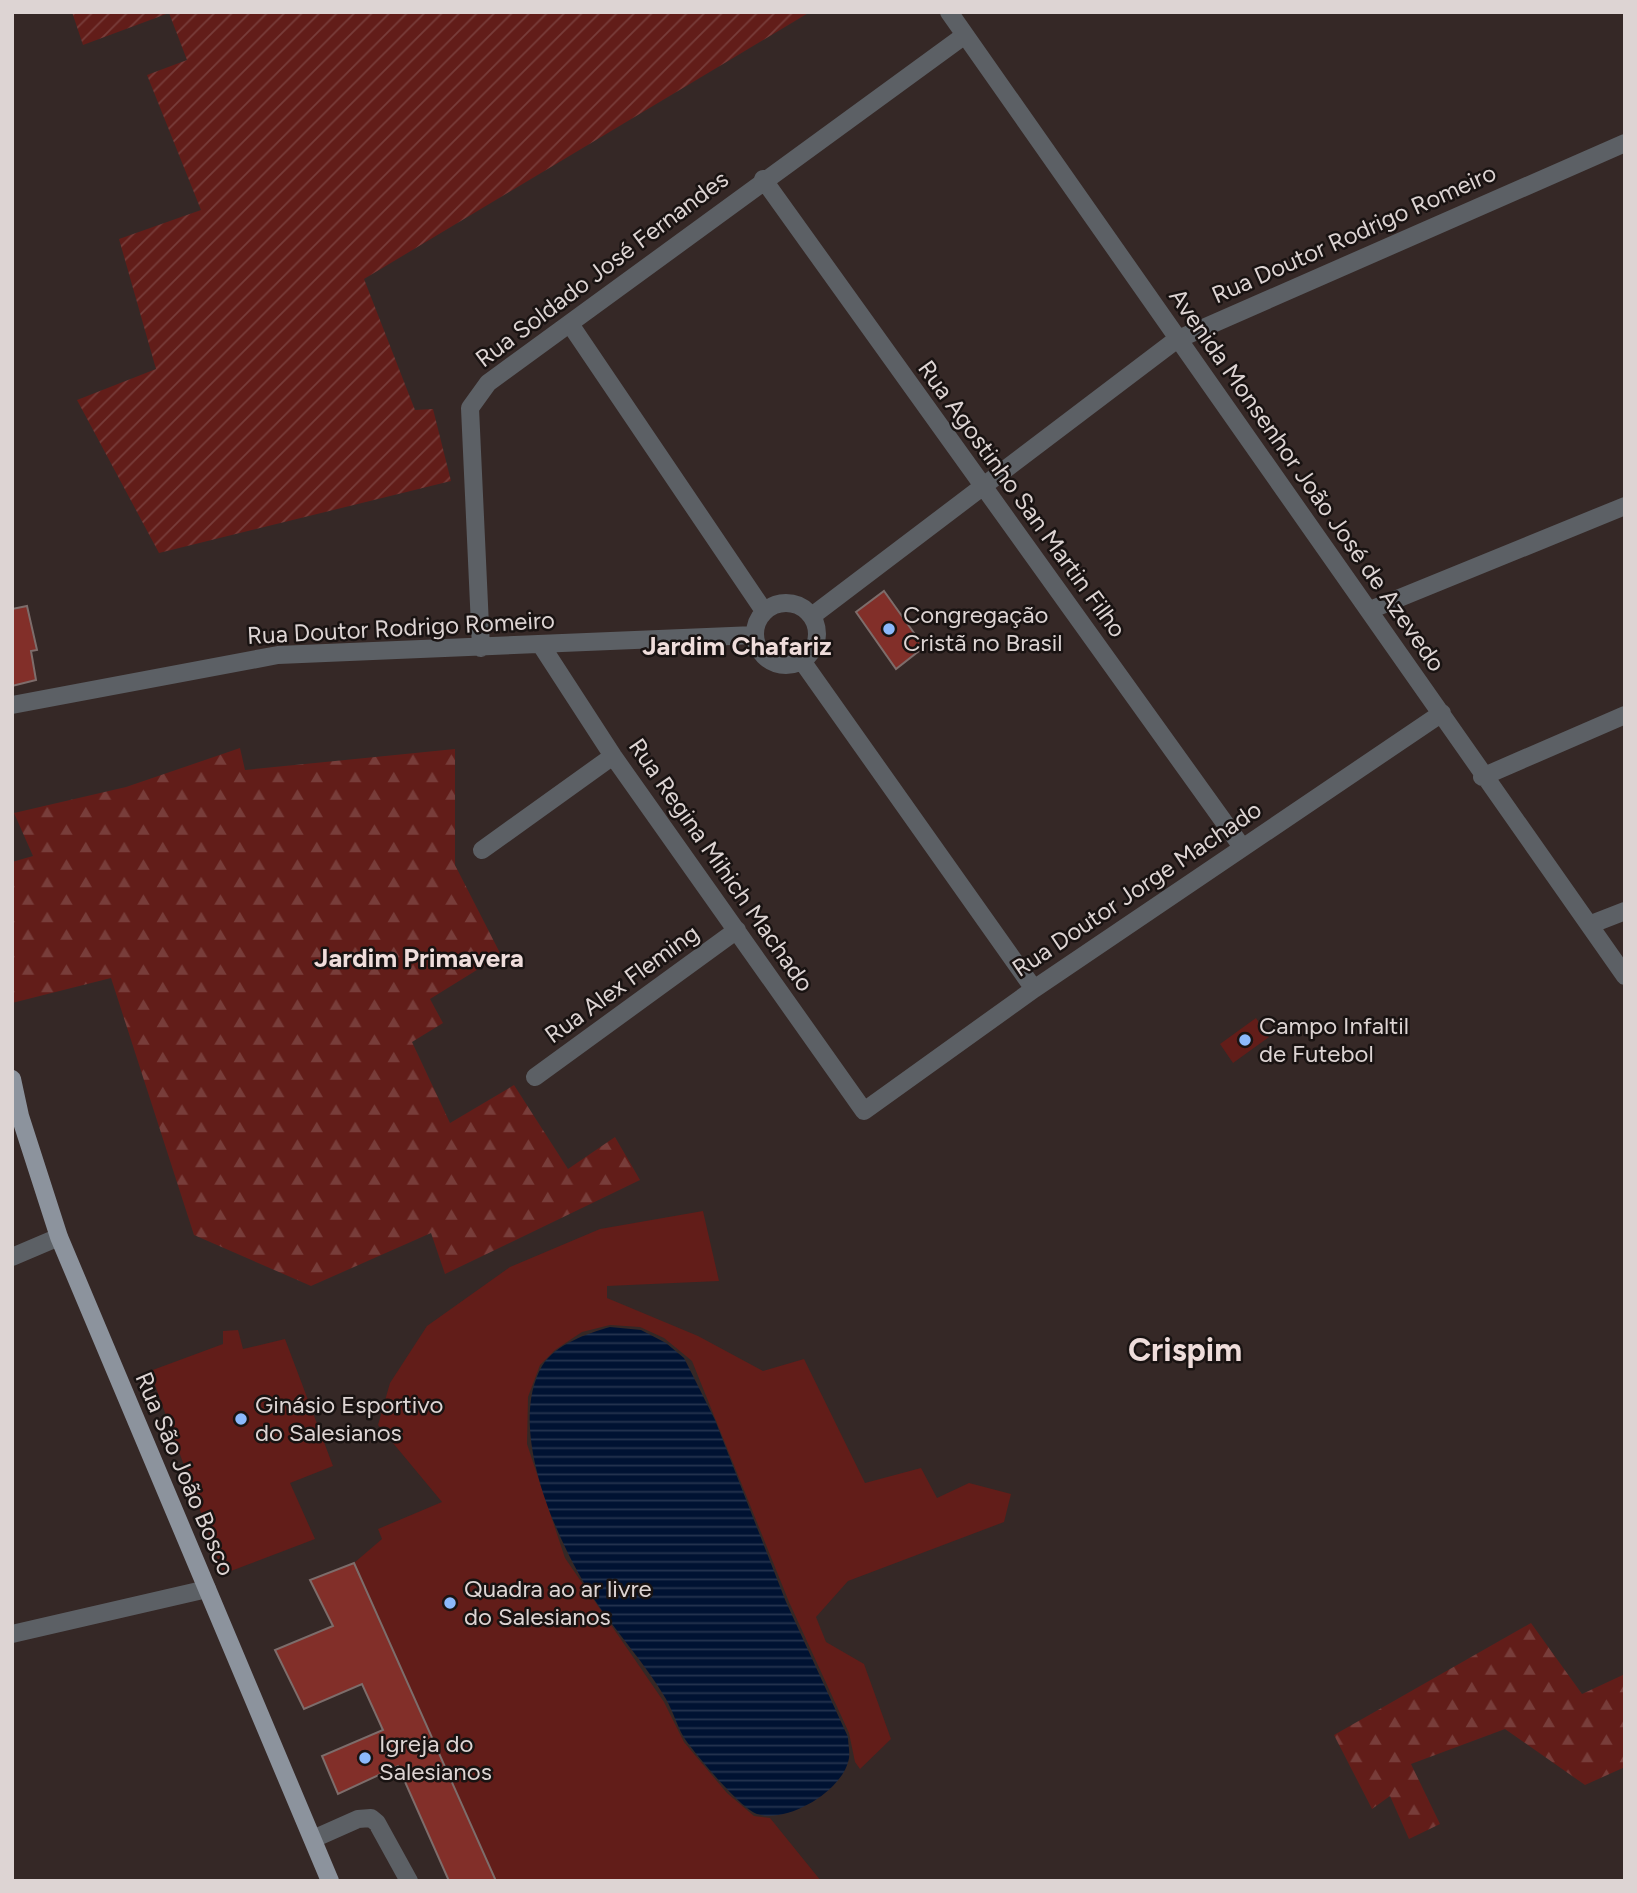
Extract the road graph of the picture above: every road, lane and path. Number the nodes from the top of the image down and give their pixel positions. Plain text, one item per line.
1 (949, 12) edge
2 (965, 35) junction
3 (1625, 143) edge
4 (763, 179) junction
5 (570, 324) junction
6 (1176, 340) junction
7 (983, 487) junction
8 (1625, 506) edge
9 (1370, 610) junction
10 (764, 611) junction
11 (813, 616) junction
12 (755, 635) junction
13 (541, 645) junction
14 (481, 648) junction
15 (802, 661) junction
16 (12, 705) edge
17 (1442, 713) junction
18 (1625, 715) edge
19 (613, 756) junction
20 (1482, 776) junction
21 (1242, 847) junction
22 (482, 850) dead end
23 (1625, 911) edge
24 (1589, 925) junction
25 (737, 930) junction
26 (1625, 976) edge
27 (1034, 989) junction
28 (535, 1077) dead end
29 (12, 1079) edge
30 (864, 1111) joint
31 (59, 1237) junction
32 (12, 1257) edge
33 (207, 1589) junction
34 (12, 1634) edge
35 (313, 1839) junction
36 (330, 1881) edge
37 (409, 1881) edge

1 - 2 street, Avenida Monsenhor João José de Azevedo
2 - 4 street, Rua Soldado José Fernandes
2 - 6 street, Avenida Monsenhor João José de Azevedo
3 - 6 street, Rua Doutor Rodrigo Romeiro
4 - 5 street, Rua Soldado José Fernandes
4 - 7 street, Rua Agostinho San Martin Filho
5 - 10 street
5 - 14 street, Rua Soldado José Fernandes
6 - 7 street, Rua Doutor Rodrigo Romeiro
6 - 9 street, Avenida Monsenhor João José de Azevedo
7 - 11 street, Rua Doutor Rodrigo Romeiro
7 - 21 street, Rua Agostinho San Martin Filho
8 - 9 street
9 - 17 street, Avenida Monsenhor João José de Azevedo
10 - 11 street
10 - 12 street
11 - 15 street
12 - 13 street, Rua Doutor Rodrigo Romeiro
12 - 15 street
13 - 14 street, Rua Doutor Rodrigo Romeiro
13 - 19 street, Rua Regina Mihich Machado
14 - 16 street, Rua Doutor Rodrigo Romeiro
15 - 27 street
17 - 20 street, Avenida Monsenhor João José de Azevedo
17 - 21 street, Rua Doutor Jorge Machado
18 - 20 street
19 - 22 street
19 - 25 street, Rua Regina Mihich Machado
20 - 24 street, Avenida Monsenhor João José de Azevedo
21 - 27 street, Rua Doutor Jorge Machado
23 - 24 street
24 - 26 street, Avenida Monsenhor João José de Azevedo
25 - 28 street, Rua Alex Fleming
25 - 30 street, Rua Regina Mihich Machado
27 - 30 street, Rua Doutor Jorge Machado
29 - 31 main road, Rua São João Bosco
31 - 32 street
31 - 33 main road, Rua São João Bosco
33 - 34 street
33 - 35 main road, Rua São João Bosco
35 - 36 main road, Rua São João Bosco
35 - 37 street

